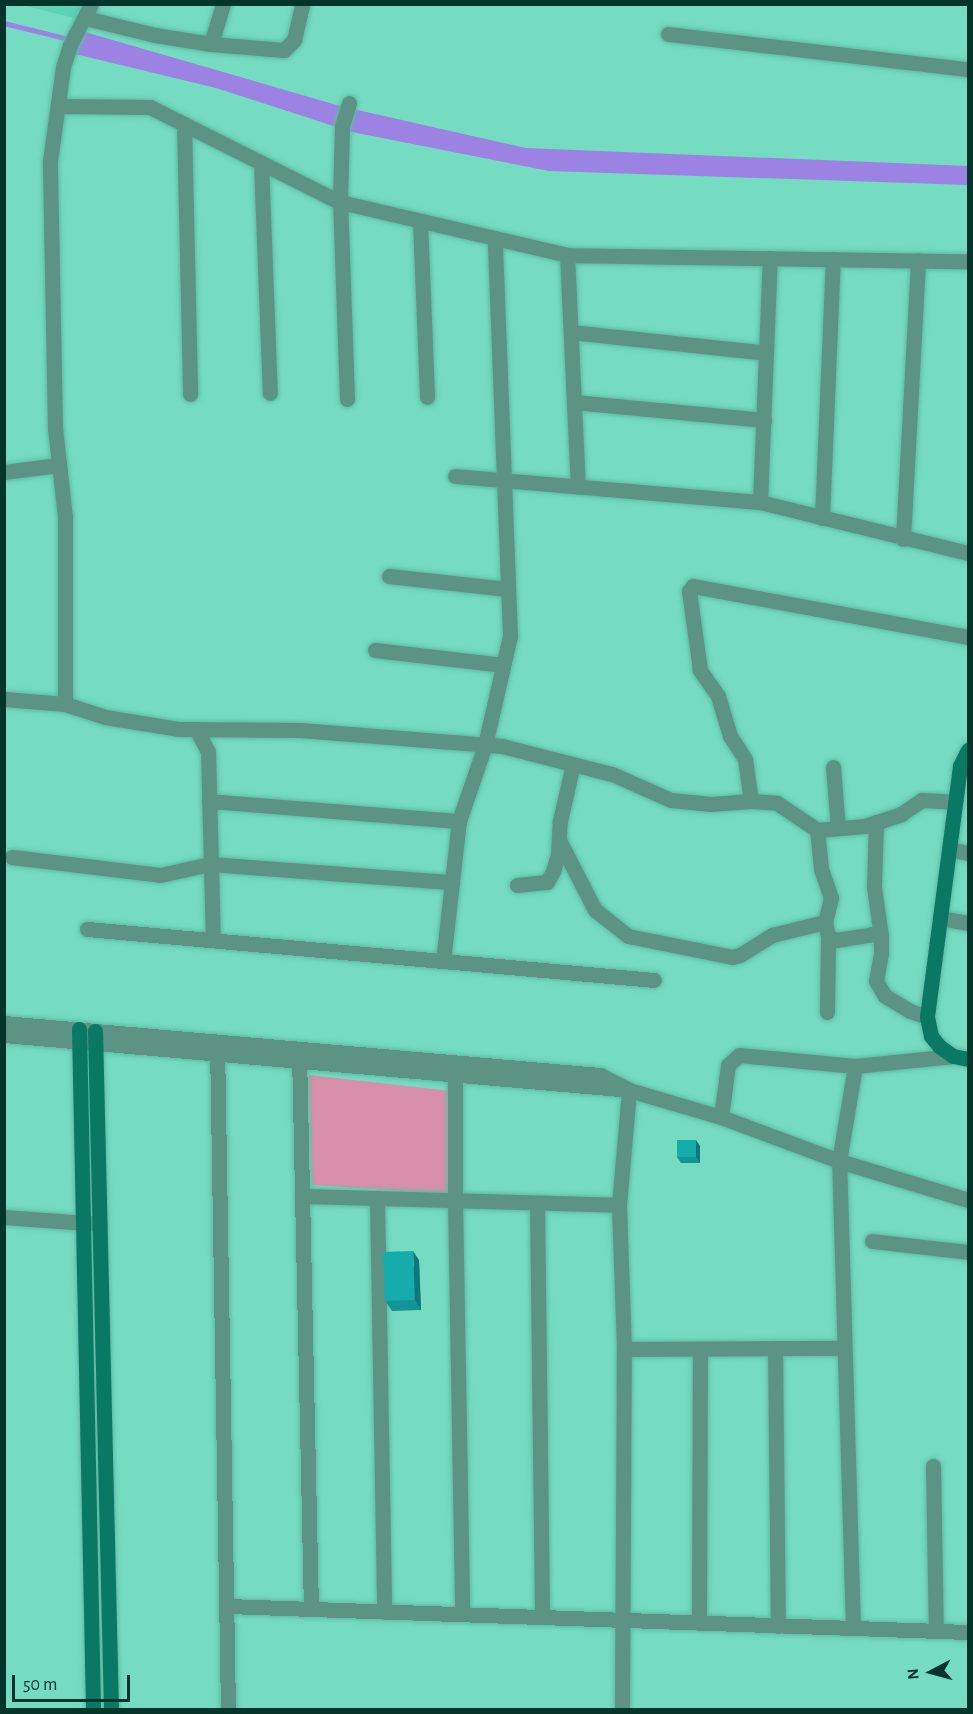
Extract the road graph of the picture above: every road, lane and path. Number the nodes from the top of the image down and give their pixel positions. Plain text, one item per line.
1 (223, 4) edge
2 (302, 4) edge
3 (85, 18) edge
4 (668, 34) dead end
5 (211, 44) junction
6 (969, 69) edge
7 (349, 103) dead end
8 (58, 106) junction
9 (184, 124) junction
10 (261, 163) junction
11 (340, 202) junction
12 (420, 221) junction
13 (495, 238) junction
14 (567, 255) junction
15 (770, 258) junction
16 (833, 259) junction
17 (918, 260) junction
18 (969, 261) edge
19 (571, 332) junction
20 (766, 353) junction
21 (270, 393) dead end
22 (190, 394) dead end
23 (427, 396) dead end
24 (347, 399) dead end
25 (574, 402) junction
26 (764, 420) junction
27 (59, 465) junction
28 (4, 472) edge
29 (455, 476) dead end
30 (503, 480) junction
31 (578, 487) junction
32 (760, 502) junction
33 (822, 518) junction
34 (903, 539) junction
35 (969, 553) edge
36 (388, 576) dead end
37 (507, 588) junction
38 (969, 637) edge
39 (375, 650) dead end
40 (503, 664) junction
41 (4, 699) edge
42 (65, 704) junction
43 (196, 729) junction
44 (485, 745) junction
45 (969, 750) edge
46 (573, 764) junction
47 (833, 767) dead end
48 (963, 785) edge
49 (209, 801) junction
50 (752, 801) junction
51 (955, 802) junction
52 (459, 821) junction
53 (876, 822) junction
54 (838, 828) junction
55 (817, 830) junction
56 (559, 840) junction
57 (949, 849) junction
58 (969, 853) edge
59 (12, 858) dead end
60 (210, 864) junction
61 (452, 882) junction
62 (517, 885) dead end
63 (940, 918) junction
64 (969, 923) edge
65 (87, 928) dead end
66 (826, 929) junction
67 (880, 936) junction
68 (213, 940) junction
69 (443, 961) junction
70 (654, 980) dead end
71 (827, 1012) dead end
72 (927, 1017) junction
73 (4, 1023) edge
74 (4, 1035) edge
75 (79, 1035) junction
76 (95, 1037) junction
77 (217, 1048) junction
78 (300, 1055) junction
79 (953, 1056) junction
80 (969, 1059) edge
81 (855, 1066) junction
82 (455, 1068) junction
83 (629, 1090) junction
84 (721, 1117) junction
85 (840, 1161) junction
86 (303, 1196) junction
87 (377, 1198) junction
88 (455, 1200) junction
89 (969, 1200) edge
90 (537, 1203) junction
91 (619, 1205) junction
92 (4, 1217) edge
93 (83, 1223) junction
94 (100, 1224) junction
95 (872, 1241) dead end
96 (969, 1252) edge
97 (700, 1348) junction
98 (775, 1348) junction
99 (844, 1348) junction
100 (624, 1349) junction
101 (933, 1466) dead end
102 (226, 1606) junction
103 (311, 1609) junction
104 (384, 1612) junction
105 (462, 1614) junction
106 (542, 1617) junction
107 (622, 1620) junction
108 (699, 1623) junction
109 (778, 1626) junction
110 (853, 1628) junction
111 (936, 1631) junction
112 (969, 1632) edge
113 (93, 1710) edge
114 (111, 1710) edge
115 (228, 1710) edge
116 (622, 1710) edge

1 - 5 street
2 - 5 street
3 - 5 street
3 - 8 street
4 - 6 street
7 - 11 street
8 - 9 street
8 - 27 street
9 - 10 street
9 - 22 street
10 - 11 street
10 - 21 street
11 - 12 street
11 - 24 street
12 - 13 street
12 - 23 street
13 - 14 street
13 - 30 street
14 - 15 street
14 - 19 street
15 - 16 street
15 - 20 street
16 - 17 street
16 - 33 street
17 - 18 street
17 - 34 street
19 - 20 street
19 - 25 street
20 - 26 street
25 - 26 street
25 - 31 street
26 - 32 street
27 - 28 street
27 - 42 street
29 - 30 street
30 - 31 street
30 - 37 street
31 - 32 street
32 - 33 street
33 - 34 street
34 - 35 street
36 - 37 street
37 - 40 street
38 - 50 street
39 - 40 street
40 - 44 street
41 - 42 street
42 - 43 street
43 - 44 street
43 - 49 street
44 - 46 street
44 - 52 street
45 - 48 street
46 - 50 street
46 - 56 street
47 - 54 street
48 - 51 street
49 - 52 street
49 - 60 street
50 - 55 street
51 - 53 street
51 - 57 street
52 - 61 street
53 - 54 street
53 - 67 street
54 - 55 street
55 - 66 street
56 - 62 street
56 - 66 street
57 - 58 street
57 - 63 street
59 - 60 street
60 - 61 street
60 - 68 street
61 - 69 street
63 - 64 street
63 - 72 street
65 - 68 street
66 - 67 street
66 - 71 street
67 - 72 street
68 - 69 street
69 - 70 street
72 - 79 street
73 - 75 street
74 - 75 street
75 - 76 street
75 - 93 street
76 - 77 street
76 - 94 street
77 - 78 street
77 - 102 street
78 - 82 street
78 - 86 street
79 - 80 street
79 - 81 street
81 - 84 street
81 - 85 street
82 - 83 street
82 - 83 street
82 - 88 street
83 - 84 street
83 - 91 street
84 - 85 street
85 - 89 street
85 - 99 street
86 - 87 street
86 - 103 street
87 - 88 street
87 - 104 street
88 - 90 street
88 - 105 street
90 - 91 street
90 - 106 street
91 - 100 street
92 - 93 street
93 - 94 street
93 - 113 street
94 - 114 street
95 - 96 street
97 - 98 street
97 - 100 street
97 - 108 street
98 - 99 street
98 - 109 street
99 - 110 street
100 - 107 street
101 - 111 street
102 - 103 street
102 - 115 street
103 - 104 street
104 - 105 street
105 - 106 street
106 - 107 street
107 - 108 street
107 - 116 street
108 - 109 street
109 - 110 street
110 - 111 street
111 - 112 street

